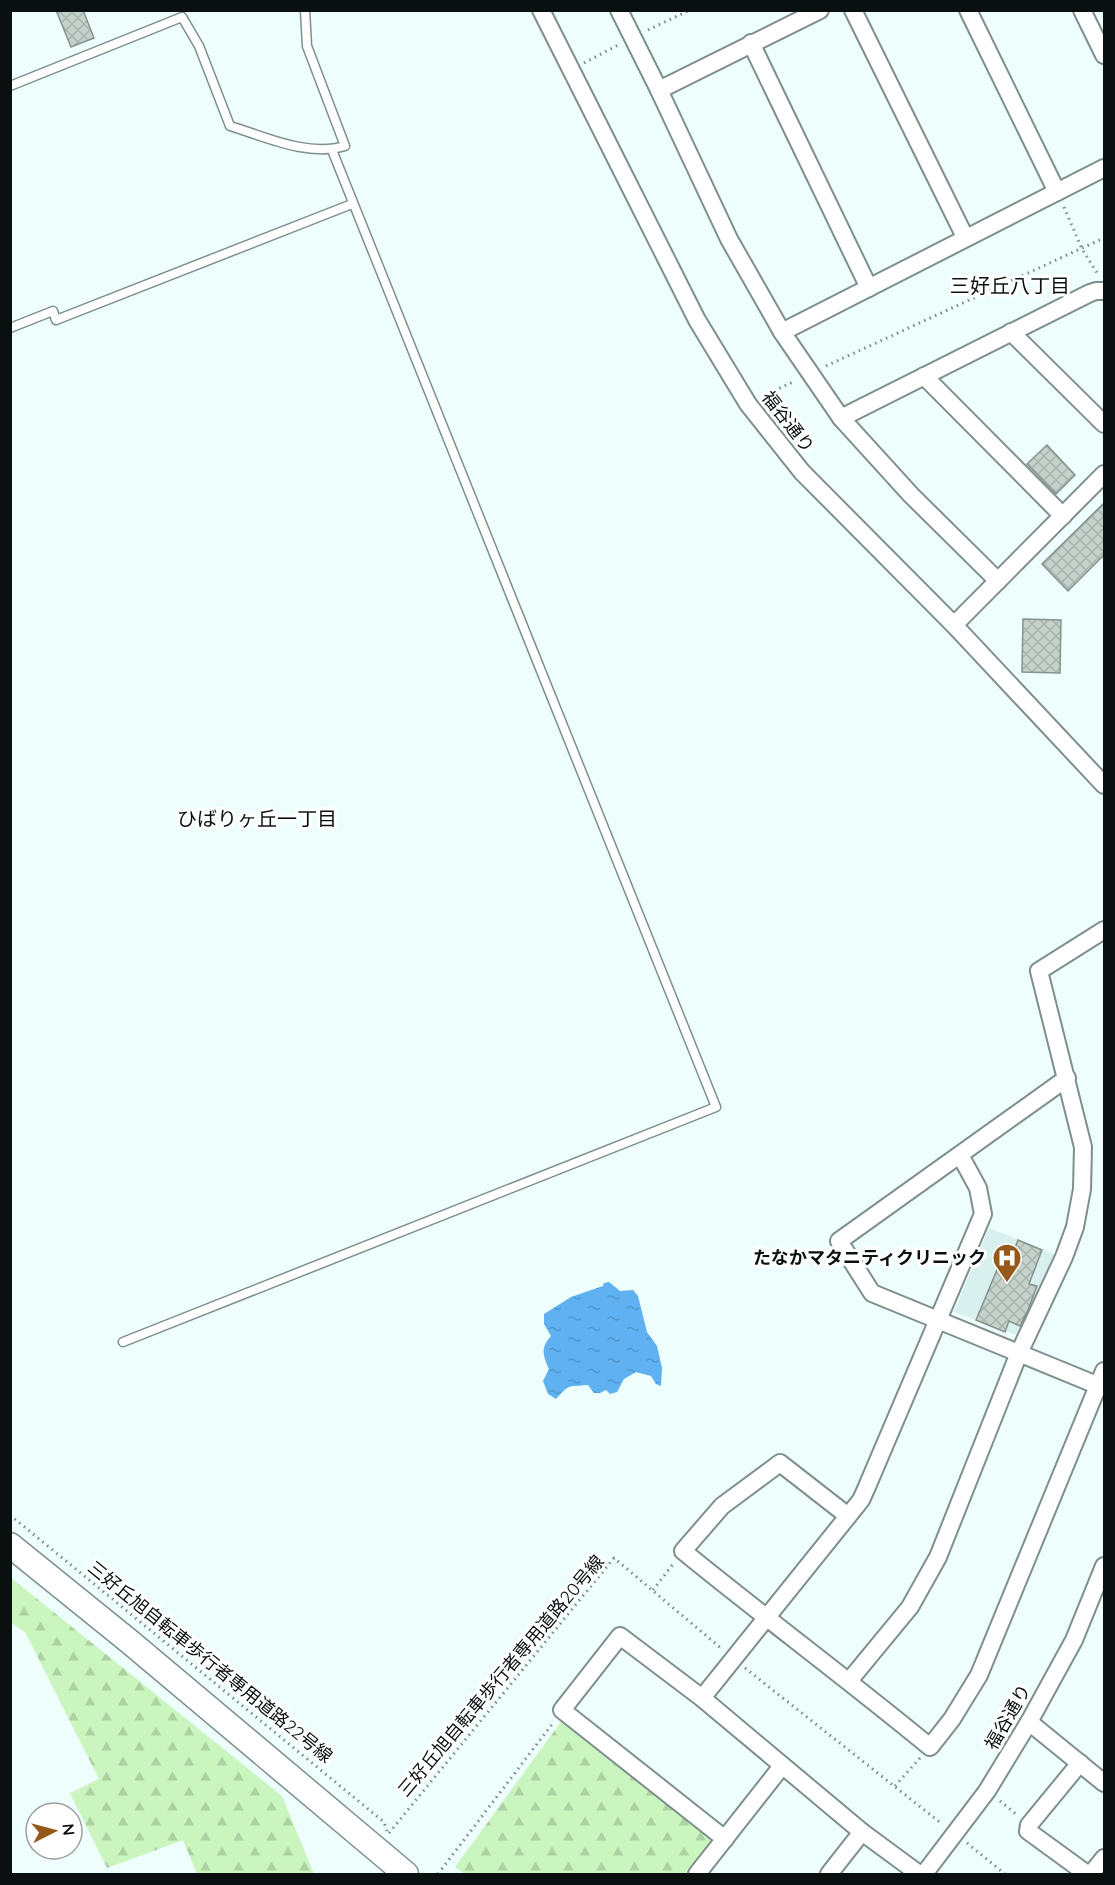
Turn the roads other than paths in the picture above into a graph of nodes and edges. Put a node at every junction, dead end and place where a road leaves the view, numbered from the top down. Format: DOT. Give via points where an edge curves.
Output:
graph roads {
  1 [pos="305,10"];
  2 [pos="541,10"];
  3 [pos="619,10"];
  4 [pos="820,10"];
  5 [pos="853,10"];
  6 [pos="968,10"];
  7 [pos="1082,10"];
  8 [pos="751,43"];
  9 [pos="1104,55"];
  10 [pos="10,86"];
  11 [pos="659,90"];
  12 [pos="332,150"];
  13 [pos="1104,168"];
  14 [pos="1057,192"];
  15 [pos="352,204"];
  16 [pos="965,237"];
  17 [pos="869,288"];
  18 [pos="1103,291"];
  19 [pos="10,328"];
  20 [pos="782,332"];
  21 [pos="1011,332"];
  22 [pos="924,376"];
  23 [pos="841,418"];
  24 [pos="1104,424"];
  25 [pos="1104,474"];
  26 [pos="1063,516"];
  27 [pos="998,581"];
  28 [pos="954,625"];
  29 [pos="1104,785"];
  30 [pos="1104,930"];
  31 [pos="1067,1078"];
  32 [pos="960,1155"];
  33 [pos="938,1318"];
  34 [pos="123,1342"];
  35 [pos="1019,1353"];
  36 [pos="1102,1381"];
  37 [pos="848,1516"];
  38 [pos="10,1545"];
  39 [pos="1104,1566"];
  40 [pos="765,1618"];
  41 [pos="849,1681"];
  42 [pos="702,1698"];
  43 [pos="1029,1722"];
  44 [pos="1080,1763"];
  45 [pos="782,1766"];
  46 [pos="1104,1783"];
  47 [pos="862,1832"];
  48 [pos="725,1839"];
  49 [pos="1104,1858"];
  50 [pos="399,1872"];
  51 [pos="698,1875"];
  52 [pos="829,1875"];
  53 [pos="919,1875"];
  54 [pos="924,1875"];
  55 [pos="1089,1875"];
  1 -- 12 [label="lane" via="307,46 345,146"];
  2 -- 28 [label="street, 福谷通り" via="697,320 748,404 802,472"];
  3 -- 11 [label="street"];
  4 -- 8 [label="street"];
  5 -- 16 [label="street"];
  6 -- 14 [label="street"];
  7 -- 9 [label="street"];
  8 -- 11 [label="street"];
  8 -- 17 [label="street"];
  10 -- 12 [label="lane" via="182,17 199,46 230,126 305,148"];
  11 -- 20 [label="street" via="729,239"];
  12 -- 15 [label="lane"];
  13 -- 14 [label="street"];
  14 -- 16 [label="street"];
  15 -- 19 [label="lane" via="56,320 53,311"];
  15 -- 34 [label="lane" via="716,1107"];
  16 -- 17 [label="street"];
  17 -- 20 [label="street"];
  18 -- 21 [label="street" via="1090,293"];
  20 -- 23 [label="street"];
  21 -- 22 [label="street"];
  21 -- 24 [label="street"];
  22 -- 23 [label="street"];
  22 -- 26 [label="street"];
  23 -- 27 [label="street" via="911,495"];
  25 -- 26 [label="street"];
  26 -- 27 [label="street"];
  27 -- 28 [label="street"];
  28 -- 29 [label="street, 福谷通り"];
  30 -- 31 [label="street" via="1039,971"];
  31 -- 32 [label="street"];
  31 -- 35 [label="street" via="1083,1147 1082,1189 1064,1257"];
  32 -- 33 [label="street" via="978,1188 983,1214"];
  32 -- 33 [label="street" via="839,1241 872,1293"];
  33 -- 35 [label="street"];
  33 -- 37 [label="street" via="866,1489"];
  35 -- 36 [label="street"];
  35 -- 41 [label="street" via="938,1557 910,1607"];
  36 -- 41 [label="street" via="980,1675 930,1747"];
  37 -- 40 [label="street"];
  37 -- 40 [label="street" via="780,1463 722,1506 683,1551"];
  38 -- 50 [label="street"];
  39 -- 43 [label="street, 福谷通り" via="1074,1640"];
  40 -- 41 [label="street"];
  40 -- 42 [label="street"];
  42 -- 45 [label="street"];
  42 -- 48 [label="street" via="621,1636 562,1710"];
  43 -- 44 [label="street"];
  43 -- 54 [label="street, 福谷通り" via="987,1791"];
  44 -- 46 [label="street"];
  44 -- 55 [label="street" via="1029,1824 1028,1831"];
  45 -- 47 [label="street"];
  45 -- 48 [label="street"];
  47 -- 52 [label="street"];
  47 -- 53 [label="street"];
  48 -- 51 [label="street"];
  49 -- 55 [label="street"];
}
